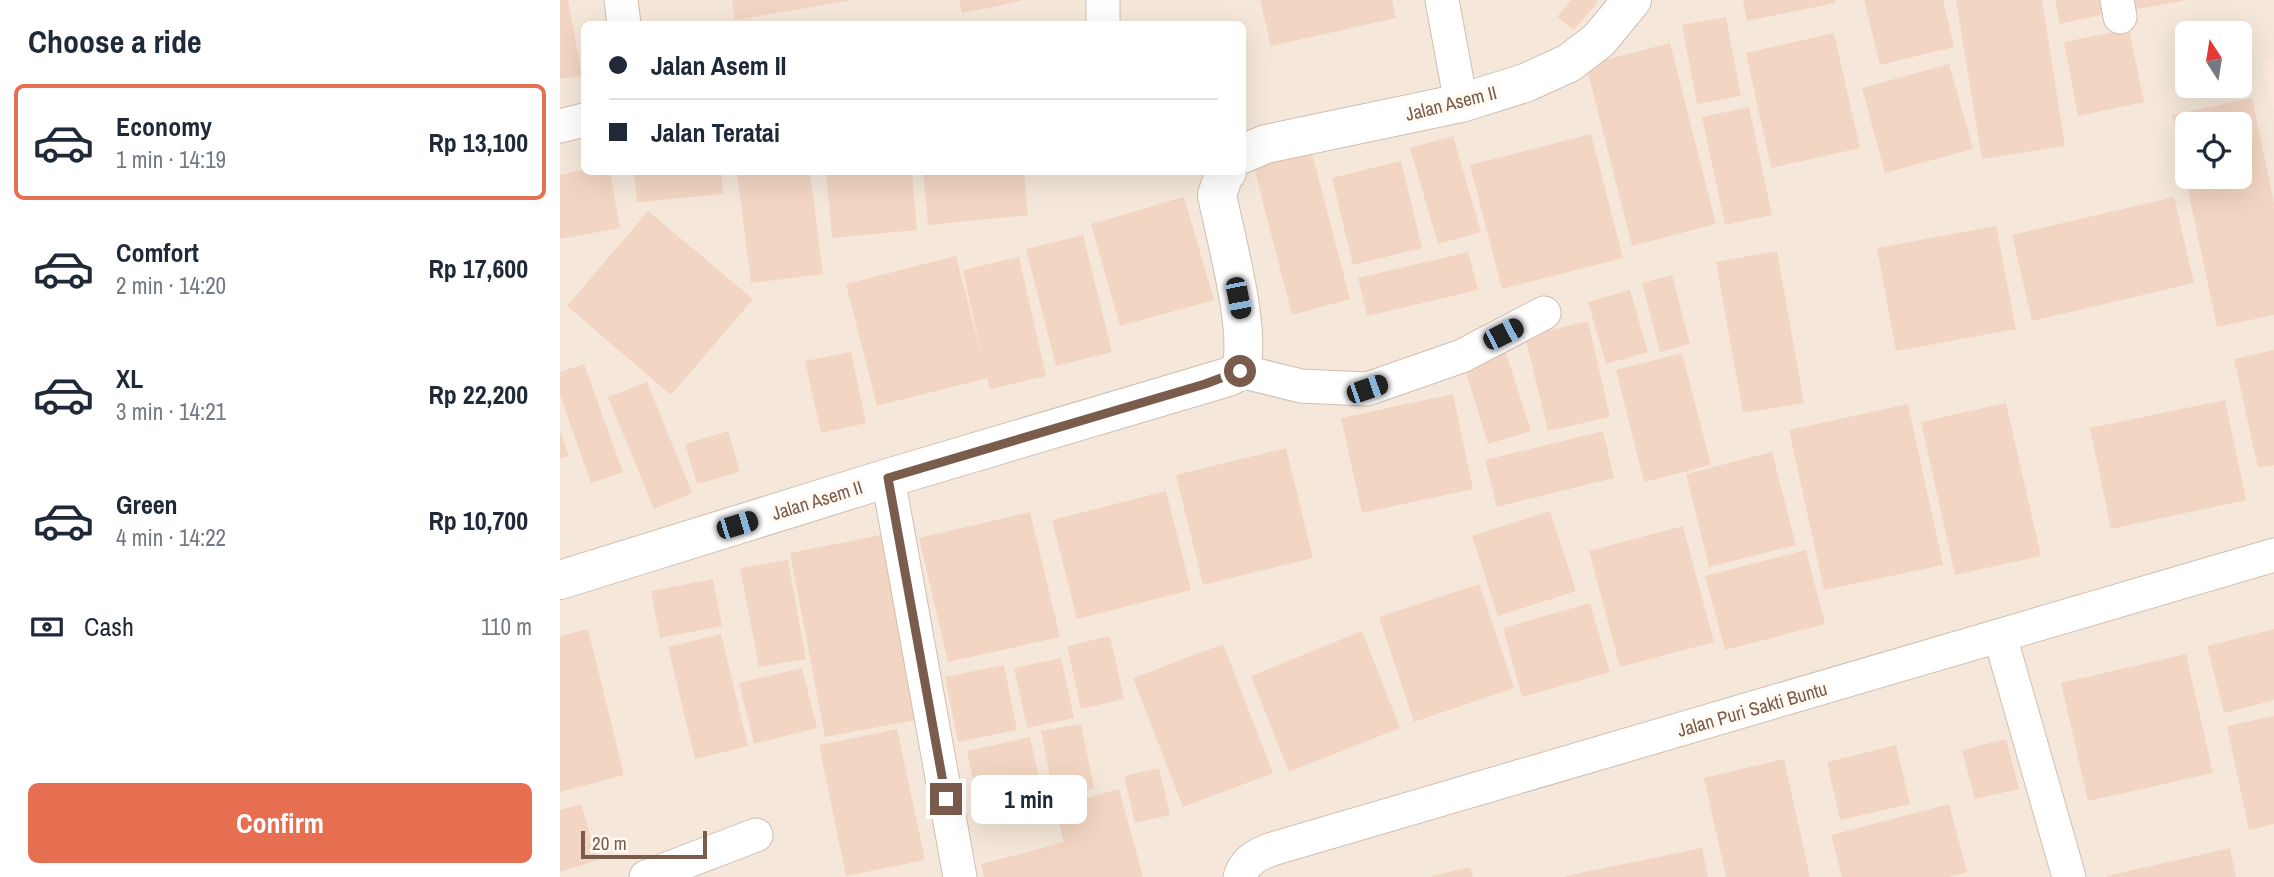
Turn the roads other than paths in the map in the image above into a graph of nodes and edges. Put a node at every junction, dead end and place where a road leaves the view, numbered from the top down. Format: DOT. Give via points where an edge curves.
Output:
graph roads {
  1 [pos="621,0"];
  2 [pos="1103,0"];
  3 [pos="1442,0"];
  4 [pos="1633,0"];
  5 [pos="624,21"];
  6 [pos="1103,21"];
  7 [pos="1461,103"];
  8 [pos="581,121"];
  9 [pos="560,126"];
  10 [pos="1246,152"];
  11 [pos="1226,175"];
  12 [pos="1544,313"];
  13 [pos="1240,371"];
  14 [pos="888,478"];
  15 [pos="2274,555"];
  16 [pos="560,580"];
  17 [pos="2000,636"];
  18 [pos="757,835"];
  19 [pos="646,877"];
  20 [pos="960,877"];
  21 [pos="1240,877"];
  22 [pos="2069,877"];
  1 -- 5 [label="street"];
  2 -- 6 [label="street"];
  3 -- 7 [label="street"];
  4 -- 7 [label="street, Jalan Asem II" via="1600,40 1569,63"];
  7 -- 10 [label="street, Jalan Asem II" via="1266,144"];
  8 -- 9 [label="street"];
  11 -- 13 [label="street" via="1217,195 1244,335"];
  12 -- 13 [label="street" via="1462,356 1367,389 1301,386"];
  13 -- 14 [label="street, Jalan Asem II"];
  14 -- 16 [label="street, Jalan Asem II"];
  14 -- 20 [label="street"];
  15 -- 17 [label="street, Jalan Puri Sakti Buntu"];
  17 -- 21 [label="street, Jalan Puri Sakti Buntu" via="1269,850 1252,858"];
  17 -- 22 [label="street"];
  18 -- 19 [label="street"];
}
